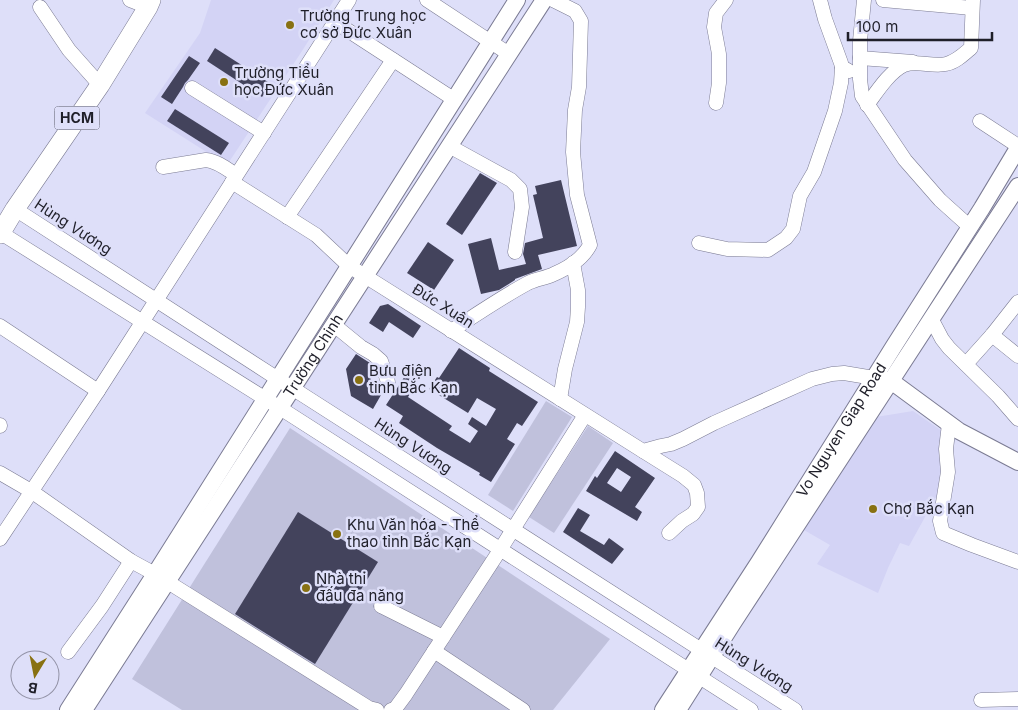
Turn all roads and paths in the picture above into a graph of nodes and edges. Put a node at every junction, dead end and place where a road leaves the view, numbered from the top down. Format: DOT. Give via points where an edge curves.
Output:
graph roads {
  1 [pos="349,0"];
  2 [pos="427,0"];
  3 [pos="517,0"];
  4 [pos="544,0"];
  5 [pos="552,0"];
  6 [pos="726,0"];
  7 [pos="820,0"];
  8 [pos="864,0"];
  9 [pos="883,0"];
  10 [pos="143,2"];
  11 [pos="972,4"];
  12 [pos="40,7"];
  13 [pos="335,22"];
  14 [pos="491,43"];
  15 [pos="509,54"];
  16 [pos="860,58"];
  17 [pos="392,60"];
  18 [pos="916,63"];
  19 [pos="842,67"];
  20 [pos="860,79"];
  21 [pos="100,85"];
  22 [pos="192,88"];
  23 [pos="454,100"];
  24 [pos="716,103"];
  25 [pos="867,105"];
  26 [pos="980,121"];
  27 [pos="264,133"];
  28 [pos="432,136"];
  29 [pos="449,146"];
  30 [pos="1018,147"];
  31 [pos="163,167"];
  32 [pos="234,178"];
  33 [pos="1018,186"];
  34 [pos="15,209"];
  35 [pos="287,217"];
  36 [pos="970,227"];
  37 [pos="0,234"];
  38 [pos="698,243"];
  39 [pos="515,252"];
  40 [pos="574,263"];
  41 [pos="349,266"];
  42 [pos="365,276"];
  43 [pos="156,300"];
  44 [pos="1018,302"];
  45 [pos="932,320"];
  46 [pos="142,322"];
  47 [pos="334,324"];
  48 [pos="451,331"];
  49 [pos="3,333"];
  50 [pos="992,335"];
  51 [pos="1018,356"];
  52 [pos="966,364"];
  53 [pos="874,378"];
  54 [pos="278,379"];
  55 [pos="892,381"];
  56 [pos="388,382"];
  57 [pos="293,388"];
  58 [pos="98,391"];
  59 [pos="265,399"];
  60 [pos="560,399"];
  61 [pos="280,408"];
  62 [pos="585,415"];
  63 [pos="1018,420"];
  64 [pos="950,424"];
  65 [pos="643,451"];
  66 [pos="1018,462"];
  67 [pos="0,474"];
  68 [pos="31,491"];
  69 [pos="513,530"];
  70 [pos="669,532"];
  71 [pos="0,539"];
  72 [pos="500,550"];
  73 [pos="131,562"];
  74 [pos="1018,562"];
  75 [pos="161,578"];
  76 [pos="381,606"];
  77 [pos="645,614"];
  78 [pos="635,636"];
  79 [pos="444,637"];
  80 [pos="434,651"];
  81 [pos="68,652"];
  82 [pos="707,654"];
  83 [pos="694,674"];
  84 [pos="1018,698"];
  85 [pos="981,700"];
  86 [pos="68,710"];
  87 [pos="84,710"];
  88 [pos="377,710"];
  89 [pos="391,710"];
  90 [pos="523,710"];
  91 [pos="663,710"];
  92 [pos="678,710"];
  93 [pos="751,710"];
  94 [pos="794,710"];
  1 -- 13 [label="street"];
  2 -- 14 [label="street"];
  3 -- 14 [label="main road, Trường Chinh"];
  4 -- 15 [label="main road, Trường Chinh"];
  5 -- 40 [label="street" via="575,11 581,21 573,152 577,195 590,245"];
  6 -- 24 [label="street" via="716,13 714,28 719,54"];
  7 -- 19 [label="street"];
  8 -- 16 [label="street"];
  9 -- 11 [label="street"];
  10 -- 21 [label="highway, HCM"];
  11 -- 18 [label="street" via="971,48 947,64"];
  12 -- 21 [label="street" via="69,50"];
  13 -- 17 [label="street"];
  13 -- 27 [label="street"];
  14 -- 15 [label="street"];
  14 -- 23 [label="main road, Trường Chinh"];
  15 -- 29 [label="main road, Trường Chinh"];
  16 -- 18 [label="street"];
  16 -- 20 [label="street"];
  17 -- 23 [label="street"];
  17 -- 35 [label="street"];
  18 -- 25 [label="street" via="903,66 885,80"];
  19 -- 20 [label="street"];
  19 -- 38 [label="street" via="835,111 814,172 800,196 793,229 786,238 768,250 726,249"];
  20 -- 25 [label="street"];
  21 -- 34 [label="highway, HCM"];
  22 -- 27 [label="street"];
  23 -- 28 [label="main road, Trường Chinh"];
  25 -- 36 [label="street" via="922,181"];
  26 -- 30 [label="street"];
  27 -- 32 [label="street"];
  28 -- 29 [label="main road"];
  28 -- 41 [label="main road, Trường Chinh"];
  29 -- 39 [label="street" via="511,180 520,189 522,208"];
  29 -- 42 [label="main road, Trường Chinh"];
  30 -- 36 [label="main road, Vo Nguyen Giap Road"];
  31 -- 32 [label="street, Đức Xuân" via="211,160"];
  32 -- 35 [label="street, Đức Xuân"];
  32 -- 43 [label="street"];
  33 -- 45 [label="main road, Vo Nguyen Giap Road"];
  34 -- 37 [label="highway, HCM"];
  34 -- 43 [label="street, Hùng Vương"];
  35 -- 41 [label="street, Đức Xuân" via="316,235"];
  36 -- 53 [label="main road, Vo Nguyen Giap Road"];
  37 -- 46 [label="street"];
  40 -- 48 [label="street" via="555,274 530,282"];
  40 -- 60 [label="street" via="578,290 577,322"];
  41 -- 42 [label="street, Đức Xuân"];
  41 -- 54 [label="main road, Trường Chinh"];
  42 -- 47 [label="main road, Trường Chinh"];
  42 -- 48 [label="street, Đức Xuân"];
  43 -- 46 [label="street"];
  43 -- 54 [label="street, Hùng Vương"];
  44 -- 50 [label="street"];
  45 -- 52 [label="street" via="942,339"];
  45 -- 55 [label="main road, Vo Nguyen Giap Road"];
  46 -- 58 [label="street"];
  46 -- 59 [label="street"];
  47 -- 56 [label="street" via="381,360"];
  47 -- 57 [label="main road, Trường Chinh"];
  48 -- 60 [label="street, Đức Xuân"];
  49 -- 58 [label="street"];
  50 -- 51 [label="street"];
  50 -- 52 [label="street"];
  52 -- 63 [label="street"];
  53 -- 55 [label="main road"];
  53 -- 65 [label="street" via="832,374 812,379 683,439"];
  53 -- 82 [label="main road, Vo Nguyen Giap Road"];
  54 -- 57 [label="street, Hùng Vương"];
  54 -- 59 [label="main road, Trường Chinh"];
  55 -- 64 [label="main road"];
  55 -- 82 [label="main road, Vo Nguyen Giap Road"];
  57 -- 61 [label="main road, Trường Chinh"];
  57 -- 69 [label="street, Hùng Vương"];
  58 -- 68 [label="street"];
  59 -- 61 [label="street"];
  59 -- 75 [label="main road, Trường Chinh"];
  60 -- 62 [label="street, Đức Xuân"];
  61 -- 72 [label="street"];
  61 -- 75 [label="main road, Trường Chinh"];
  62 -- 65 [label="street, Đức Xuân"];
  62 -- 69 [label="street"];
  64 -- 66 [label="main road"];
  64 -- 74 [label="street" via="946,449 948,472 940,521 943,533"];
  65 -- 70 [label="street, Đức Xuân" via="683,476 694,485 697,493 698,507 693,514"];
  67 -- 68 [label="street"];
  68 -- 71 [label="street"];
  68 -- 73 [label="street"];
  69 -- 72 [label="street"];
  69 -- 77 [label="street, Hùng Vương"];
  72 -- 78 [label="street"];
  72 -- 79 [label="street"];
  73 -- 75 [label="street"];
  73 -- 81 [label="street"];
  75 -- 86 [label="main road, Trường Chinh"];
  75 -- 87 [label="main road, Trường Chinh"];
  75 -- 88 [label="street" via="368,708"];
  76 -- 79 [label="street"];
  77 -- 78 [label="street"];
  77 -- 82 [label="street, Hùng Vương"];
  78 -- 83 [label="street"];
  79 -- 80 [label="street"];
  80 -- 89 [label="street" via="406,694"];
  80 -- 90 [label="street"];
  82 -- 83 [label="main road, Vo Nguyen Giap Road"];
  82 -- 94 [label="street, Hùng Vương"];
  83 -- 91 [label="main road, Vo Nguyen Giap Road"];
  83 -- 92 [label="main road, Vo Nguyen Giap Road"];
  83 -- 93 [label="street"];
  84 -- 85 [label="street"];
}
